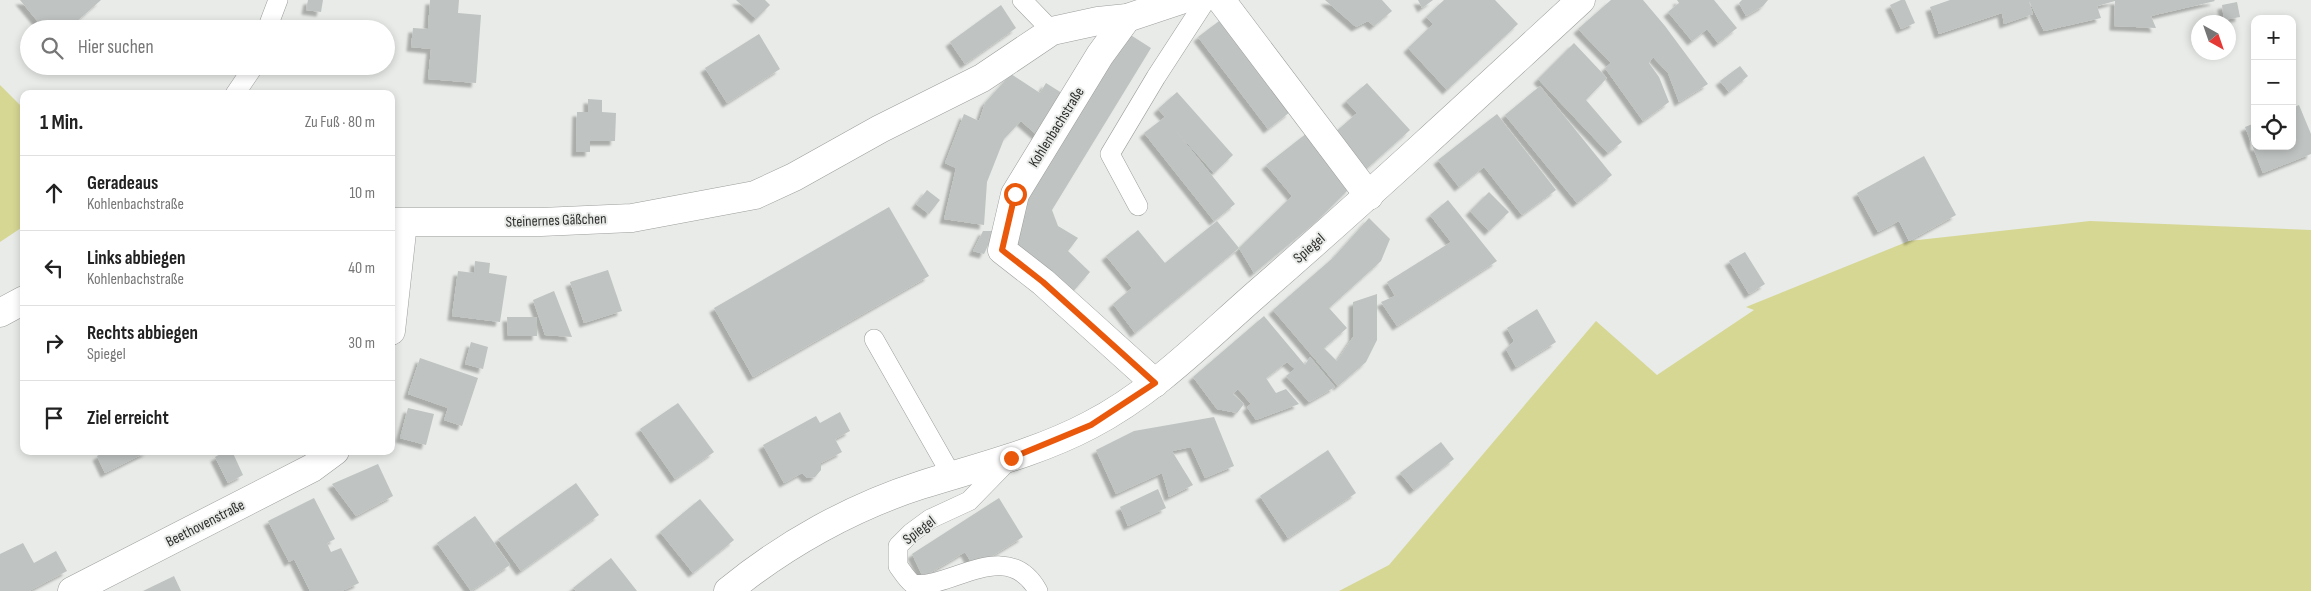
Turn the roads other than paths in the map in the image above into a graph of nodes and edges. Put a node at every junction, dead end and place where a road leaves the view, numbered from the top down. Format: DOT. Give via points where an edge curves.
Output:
graph roads {
  1 [pos="278,0"];
  2 [pos="1022,0"];
  3 [pos="1181,0"];
  4 [pos="1206,0"];
  5 [pos="1221,0"];
  6 [pos="1581,0"];
  7 [pos="1128,18"];
  8 [pos="271,20"];
  9 [pos="1052,31"];
  10 [pos="248,75"];
  11 [pos="238,90"];
  12 [pos="1369,196"];
  13 [pos="1138,206"];
  14 [pos="397,222"];
  15 [pos="395,258"];
  16 [pos="20,302"];
  17 [pos="0,313"];
  18 [pos="874,339"];
  19 [pos="1155,383"];
  20 [pos="330,455"];
  21 [pos="1011,458"];
  22 [pos="952,476"];
  23 [pos="72,591"];
  24 [pos="728,591"];
  25 [pos="1038,591"];
  1 -- 8 [label="lane"];
  2 -- 9 [label="lane"];
  3 -- 7 [label="street"];
  4 -- 13 [label="lane" via="1110,154"];
  5 -- 12 [label="street"];
  6 -- 12 [label="street, Spiegel"];
  7 -- 9 [label="street"];
  7 -- 19 [label="street, Kohlenbachstraße" via="1100,56 1015,194 1002,250 1043,282"];
  9 -- 14 [label="street, Steinernes Gäßchen" via="982,78 755,195 632,218"];
  10 -- 11 [label="lane"];
  12 -- 19 [label="street, Spiegel"];
  14 -- 15 [label="street"];
  16 -- 17 [label="street"];
  18 -- 22 [label="lane"];
  19 -- 21 [label="street, Spiegel" via="1091,425"];
  20 -- 23 [label="street, Beethovenstraße" via="312,468"];
  21 -- 22 [label="street, Spiegel"];
  21 -- 25 [label="lane, Spiegel" via="969,501 930,519 911,533 898,546 898,566 912,584 927,588 988,570 1010,569 1031,579"];
  22 -- 24 [label="street, Spiegel" via="848,514 791,546"];
}
